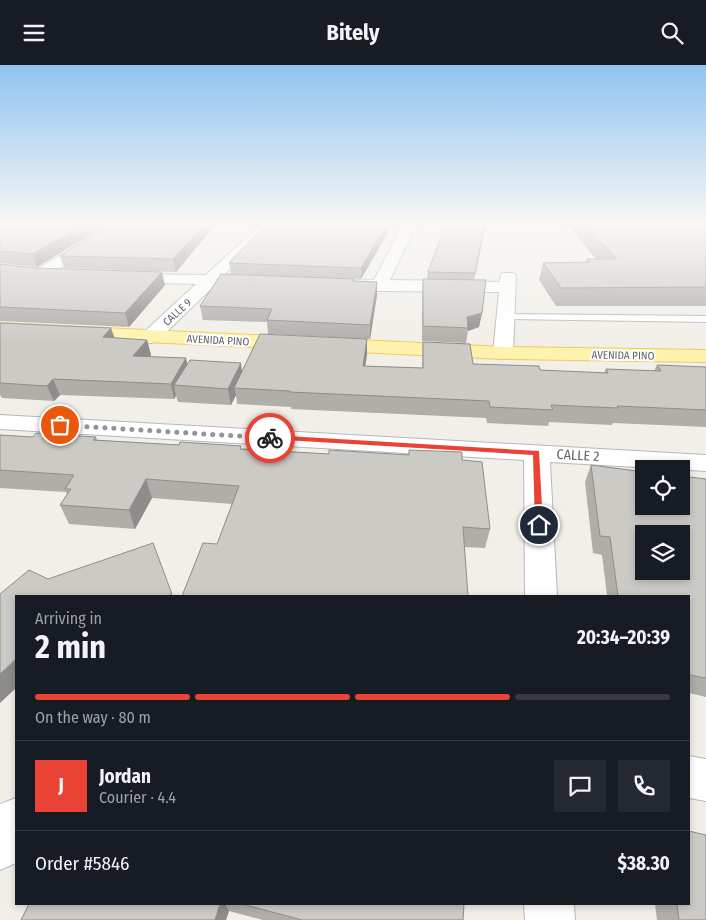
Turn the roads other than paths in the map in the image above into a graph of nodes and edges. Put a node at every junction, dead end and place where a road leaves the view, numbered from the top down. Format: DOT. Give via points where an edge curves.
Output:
graph roads {
  1 [pos="49,264"];
  2 [pos="228,264"];
  3 [pos="390,264"];
  4 [pos="69,275"];
  5 [pos="107,276"];
  6 [pos="211,280"];
  7 [pos="270,282"];
  8 [pos="320,284"];
  9 [pos="379,286"];
  10 [pos="505,317"];
  11 [pos="706,319"];
  12 [pos="0,329"];
  13 [pos="150,337"];
  14 [pos="503,353"];
  15 [pos="706,356"];
  16 [pos="0,422"];
  17 [pos="537,453"];
  18 [pos="706,463"];
  19 [pos="541,595"];
  20 [pos="690,777"];
  21 [pos="706,780"];
  22 [pos="15,822"];
  23 [pos="0,847"];
  24 [pos="549,905"];
  25 [pos="550,920"];
  1 -- 4 [label="street" via="32,273"];
  2 -- 6 [label="street, CALLE 9"];
  3 -- 9 [label="street"];
  5 -- 6 [label="street"];
  6 -- 7 [label="street"];
  6 -- 13 [label="street, CALLE 9"];
  8 -- 9 [label="street"];
  9 -- 10 [label="street" via="507,281"];
  10 -- 11 [label="lane"];
  10 -- 14 [label="street"];
  12 -- 13 [label="main road, AVENIDA PINO"];
  13 -- 14 [label="main road, AVENIDA PINO"];
  14 -- 15 [label="main road, AVENIDA PINO"];
  16 -- 17 [label="street, CALLE 2"];
  17 -- 18 [label="street, CALLE 2"];
  17 -- 19 [label="street"];
  20 -- 21 [label="street"];
  22 -- 23 [label="street"];
  24 -- 25 [label="street"];
}
